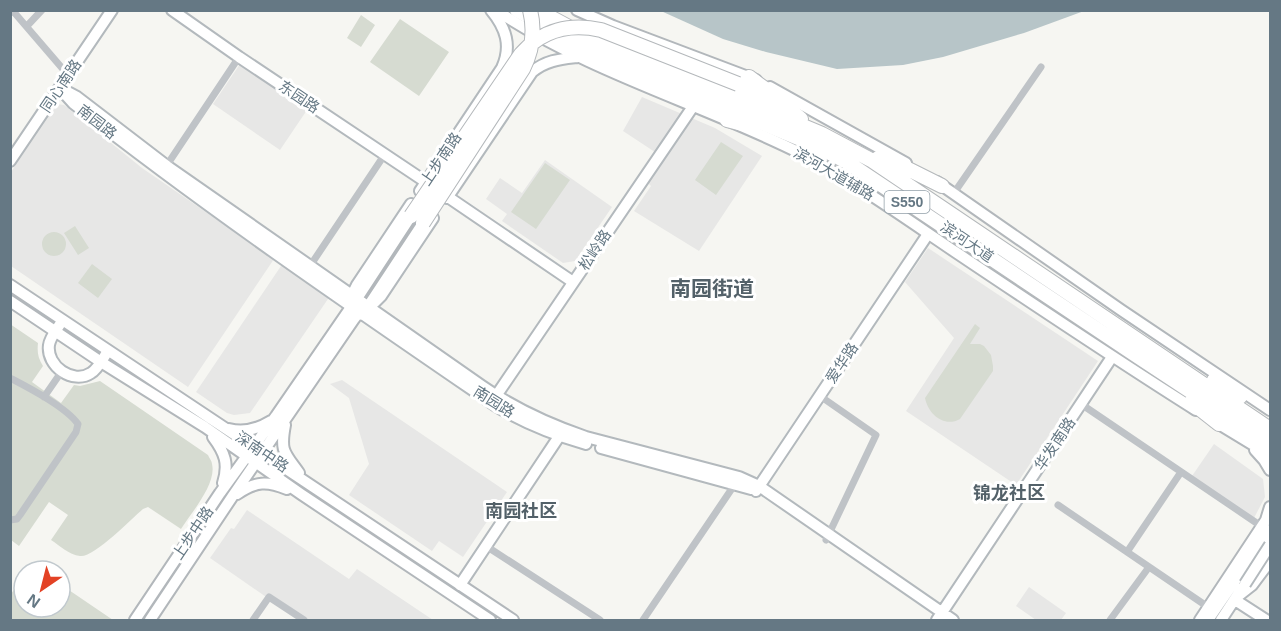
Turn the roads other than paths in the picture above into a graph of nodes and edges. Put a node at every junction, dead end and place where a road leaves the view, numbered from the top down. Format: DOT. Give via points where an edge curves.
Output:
graph roads {
  1 [pos="42,10"];
  2 [pos="112,10"];
  3 [pos="172,10"];
  4 [pos="491,10"];
  5 [pos="496,10"];
  6 [pos="517,10"];
  7 [pos="530,10"];
  8 [pos="537,10"];
  9 [pos="578,10"];
  10 [pos="10,12"];
  11 [pos="27,26"];
  12 [pos="239,57"];
  13 [pos="578,57"];
  14 [pos="1041,67"];
  15 [pos="502,68"];
  16 [pos="68,75"];
  17 [pos="744,80"];
  18 [pos="526,81"];
  19 [pos="60,88"];
  20 [pos="694,105"];
  21 [pos="727,120"];
  22 [pos="818,139"];
  23 [pos="837,142"];
  24 [pos="385,154"];
  25 [pos="10,161"];
  26 [pos="165,169"];
  27 [pos="426,182"];
  28 [pos="948,190"];
  29 [pos="448,197"];
  30 [pos="411,216"];
  31 [pos="423,224"];
  32 [pos="928,234"];
  33 [pos="310,266"];
  34 [pos="573,282"];
  35 [pos="10,285"];
  36 [pos="353,300"];
  37 [pos="10,301"];
  38 [pos="365,310"];
  39 [pos="62,321"];
  40 [pos="56,331"];
  41 [pos="1139,350"];
  42 [pos="108,351"];
  43 [pos="1112,357"];
  44 [pos="1196,360"];
  45 [pos="101,362"];
  46 [pos="62,371"];
  47 [pos="10,378"];
  48 [pos="496,396"];
  49 [pos="820,396"];
  50 [pos="44,397"];
  51 [pos="1240,397"];
  52 [pos="1082,404"];
  53 [pos="1270,410"];
  54 [pos="1270,417"];
  55 [pos="281,418"];
  56 [pos="1219,424"];
  57 [pos="222,426"];
  58 [pos="205,428"];
  59 [pos="1270,429"];
  60 [pos="562,433"];
  61 [pos="1239,437"];
  62 [pos="1270,444"];
  63 [pos="258,450"];
  64 [pos="1270,455"];
  65 [pos="251,460"];
  66 [pos="1270,470"];
  67 [pos="1181,472"];
  68 [pos="304,481"];
  69 [pos="735,484"];
  70 [pos="757,489"];
  71 [pos="220,492"];
  72 [pos="301,494"];
  73 [pos="232,497"];
  74 [pos="1058,505"];
  75 [pos="1270,507"];
  76 [pos="10,520"];
  77 [pos="1267,522"];
  78 [pos="827,537"];
  79 [pos="1270,545"];
  80 [pos="486,546"];
  81 [pos="1127,552"];
  82 [pos="1270,561"];
  83 [pos="1149,567"];
  84 [pos="1241,581"];
  85 [pos="460,585"];
  86 [pos="1236,598"];
  87 [pos="1208,607"];
  88 [pos="940,618"];
  89 [pos="135,621"];
  90 [pos="150,621"];
  91 [pos="253,621"];
  92 [pos="304,621"];
  93 [pos="490,621"];
  94 [pos="513,621"];
  95 [pos="600,621"];
  96 [pos="643,621"];
  97 [pos="952,621"];
  98 [pos="1110,621"];
  99 [pos="1200,621"];
  100 [pos="1208,621"];
  101 [pos="1221,621"];
  102 [pos="1266,621"];
  1 -- 11 [label="street"];
  2 -- 16 [label="main road, 同心南路"];
  3 -- 12 [label="main road, 东园路"];
  4 -- 15 [label="main road, 上步南路" via="506,35"];
  5 -- 13 [label="main road, 滨河大道辅路"];
  6 -- 22 [label="highway, 滨河大道 / S550" via="581,47"];
  7 -- 31 [label="highway, bridge" via="531,49 524,69"];
  8 -- 22 [label="highway, 滨河大道 / S550"];
  9 -- 17 [label="main road"];
  10 -- 11 [label="street" via="13,10"];
  11 -- 16 [label="street"];
  12 -- 24 [label="main road, 东园路"];
  12 -- 26 [label="street"];
  13 -- 18 [label="main road, 上步南路" via="542,65"];
  13 -- 20 [label="main road, 滨河大道辅路"];
  14 -- 28 [label="street"];
  15 -- 18 [label="main road" via="511,61 520,62 526,68"];
  15 -- 27 [label="main road, 上步南路"];
  16 -- 19 [label="main road, 同心南路"];
  17 -- 22 [label="highway" via="764,99 791,112"];
  17 -- 28 [label="main road" via="770,86"];
  17 -- 30 [label="highway, bridge" via="601,30 556,30 539,37 521,54"];
  18 -- 29 [label="main road, 上步南路"];
  19 -- 25 [label="main road, 同心南路"];
  19 -- 26 [label="main road, 南园路" via="73,103"];
  20 -- 21 [label="main road, 滨河大道辅路"];
  20 -- 34 [label="main road, 松岭路"];
  21 -- 22 [label="highway"];
  21 -- 32 [label="main road, 滨河大道辅路" via="832,171"];
  22 -- 23 [label="highway, 滨河大道 / S550"];
  22 -- 41 [label="highway, 滨河大道 / S550"];
  23 -- 28 [label="highway" via="906,168"];
  23 -- 41 [label="highway, 滨河大道 / S550" via="902,180"];
  24 -- 27 [label="main road, 东园路"];
  24 -- 33 [label="street"];
  26 -- 33 [label="main road, 南园路"];
  26 -- 36 [label="main road, 南园路"];
  27 -- 36 [label="main road, 上步南路"];
  28 -- 44 [label="main road"];
  29 -- 34 [label="main road"];
  29 -- 38 [label="main road, 上步南路" via="381,296"];
  30 -- 36 [label="main road, 上步南路"];
  31 -- 38 [label="main road, 上步南路"];
  32 -- 43 [label="main road, 滨河大道辅路"];
  32 -- 49 [label="main road, 爱华路"];
  33 -- 36 [label="main road, 南园路"];
  34 -- 48 [label="main road, 松岭路"];
  35 -- 39 [label="main road, 深南中路"];
  36 -- 38 [label="main road, 南园路"];
  36 -- 55 [label="main road, 上步南路"];
  37 -- 40 [label="main road, 深南中路"];
  38 -- 48 [label="main road, 南园路"];
  38 -- 55 [label="main road, 上步南路" via="357,315"];
  38 -- 60 [label="main road, 南园路" via="496,406"];
  39 -- 40 [label="main road"];
  39 -- 42 [label="main road, 深南中路"];
  40 -- 45 [label="main road, 深南中路"];
  40 -- 46 [label="main road" via="49,351"];
  41 -- 51 [label="highway" via="1193,368"];
  41 -- 56 [label="highway"];
  41 -- 59 [label="highway, 滨河大道 / S550"];
  41 -- 62 [label="highway, 滨河大道 / S550"];
  42 -- 45 [label="main road"];
  42 -- 57 [label="main road, 深南中路"];
  43 -- 52 [label="main road, 华发南路"];
  43 -- 56 [label="main road, 滨河大道辅路"];
  44 -- 51 [label="main road"];
  44 -- 53 [label="main road"];
  45 -- 46 [label="main road" via="85,376 70,376"];
  45 -- 58 [label="main road, 深南中路"];
  46 -- 50 [label="street"];
  47 -- 50 [label="street"];
  48 -- 60 [label="main road, 南园路"];
  49 -- 70 [label="main road, 爱华路"];
  49 -- 78 [label="street" via="876,435"];
  50 -- 76 [label="street" via="76,421 78,428 20,515"];
  51 -- 54 [label="main road"];
  52 -- 67 [label="street"];
  52 -- 88 [label="main road, 华发南路"];
  55 -- 57 [label="main road" via="247,431"];
  55 -- 63 [label="main road, 上步南路"];
  55 -- 68 [label="main road" via="283,449"];
  56 -- 61 [label="main road, 滨河大道辅路"];
  57 -- 63 [label="main road, 深南中路"];
  58 -- 65 [label="main road, 深南中路"];
  58 -- 71 [label="main road" via="226,463"];
  60 -- 69 [label="main road, 南园路"];
  60 -- 70 [label="main road, 南园路" via="739,477"];
  60 -- 80 [label="main road"];
  61 -- 64 [label="main road, 滨河大道辅路"];
  61 -- 66 [label="main road"];
  63 -- 65 [label="main road, 上步中路"];
  63 -- 68 [label="main road, 深南中路"];
  65 -- 71 [label="main road, 上步中路"];
  65 -- 72 [label="main road, 深南中路"];
  65 -- 73 [label="main road, 上步中路"];
  67 -- 77 [label="street"];
  67 -- 81 [label="street"];
  68 -- 85 [label="main road, 深南中路"];
  69 -- 70 [label="main road, 南园路"];
  69 -- 96 [label="street"];
  70 -- 78 [label="main road, 南园路"];
  71 -- 89 [label="main road, 上步中路"];
  72 -- 73 [label="main road" via="264,483"];
  72 -- 93 [label="main road, 深南中路"];
  73 -- 90 [label="main road, 上步中路"];
  74 -- 81 [label="street"];
  75 -- 77 [label="main road"];
  77 -- 84 [label="main road"];
  77 -- 87 [label="main road"];
  78 -- 88 [label="main road, 南园路"];
  79 -- 84 [label="main road, bridge"];
  80 -- 85 [label="main road"];
  80 -- 95 [label="street"];
  81 -- 83 [label="street"];
  82 -- 86 [label="main road"];
  83 -- 87 [label="street"];
  83 -- 98 [label="street"];
  84 -- 86 [label="main road"];
  84 -- 100 [label="main road"];
  85 -- 94 [label="main road, 深南中路"];
  86 -- 101 [label="main road"];
  86 -- 102 [label="main road"];
  87 -- 99 [label="main road"];
  88 -- 97 [label="main road, 南园路"];
  91 -- 92 [label="street" via="269,597"];
}
